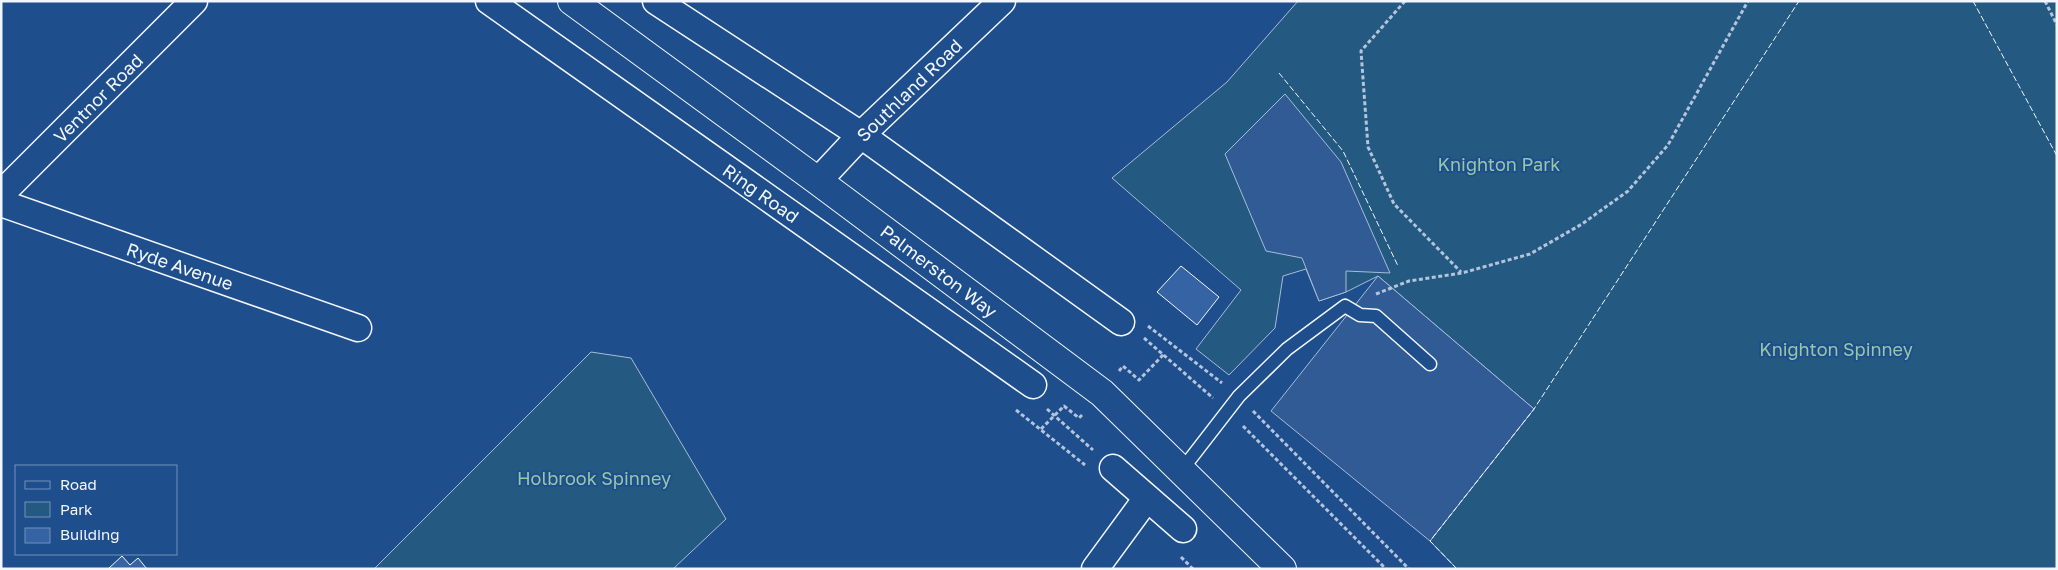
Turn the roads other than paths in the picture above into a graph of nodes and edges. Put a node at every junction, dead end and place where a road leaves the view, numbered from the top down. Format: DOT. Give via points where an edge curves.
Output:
graph roads {
  1 [pos="194,1"];
  2 [pos="489,1"];
  3 [pos="572,1"];
  4 [pos="656,1"];
  5 [pos="1002,1"];
  6 [pos="861,135"];
  7 [pos="818,181"];
  8 [pos="1,194"];
  9 [pos="1,204"];
  10 [pos="1122,322"];
  11 [pos="358,328"];
  12 [pos="1430,364"];
  13 [pos="1032,385"];
  14 [pos="1113,468"];
  15 [pos="1181,471"];
  16 [pos="1147,498"];
  17 [pos="1183,529"];
  18 [pos="1095,569"];
  19 [pos="1282,569"];
  1 -- 8 [label="street, Ventnor Road"];
  2 -- 13 [label="street, Ring Road"];
  3 -- 7 [label="highway, Palmerston Way"];
  4 -- 6 [label="street"];
  5 -- 6 [label="street, Southland Road"];
  6 -- 7 [label="street, Southland Road"];
  6 -- 10 [label="street"];
  7 -- 15 [label="highway, Palmerston Way" via="1102,393"];
  9 -- 11 [label="street, Ryde Avenue"];
  12 -- 15 [label="lane" via="1376,316 1360,315 1345,306 1286,349 1238,396"];
  14 -- 16 [label="street"];
  15 -- 19 [label="highway, Palmerston Way"];
  16 -- 17 [label="street"];
  16 -- 18 [label="street"];
}
